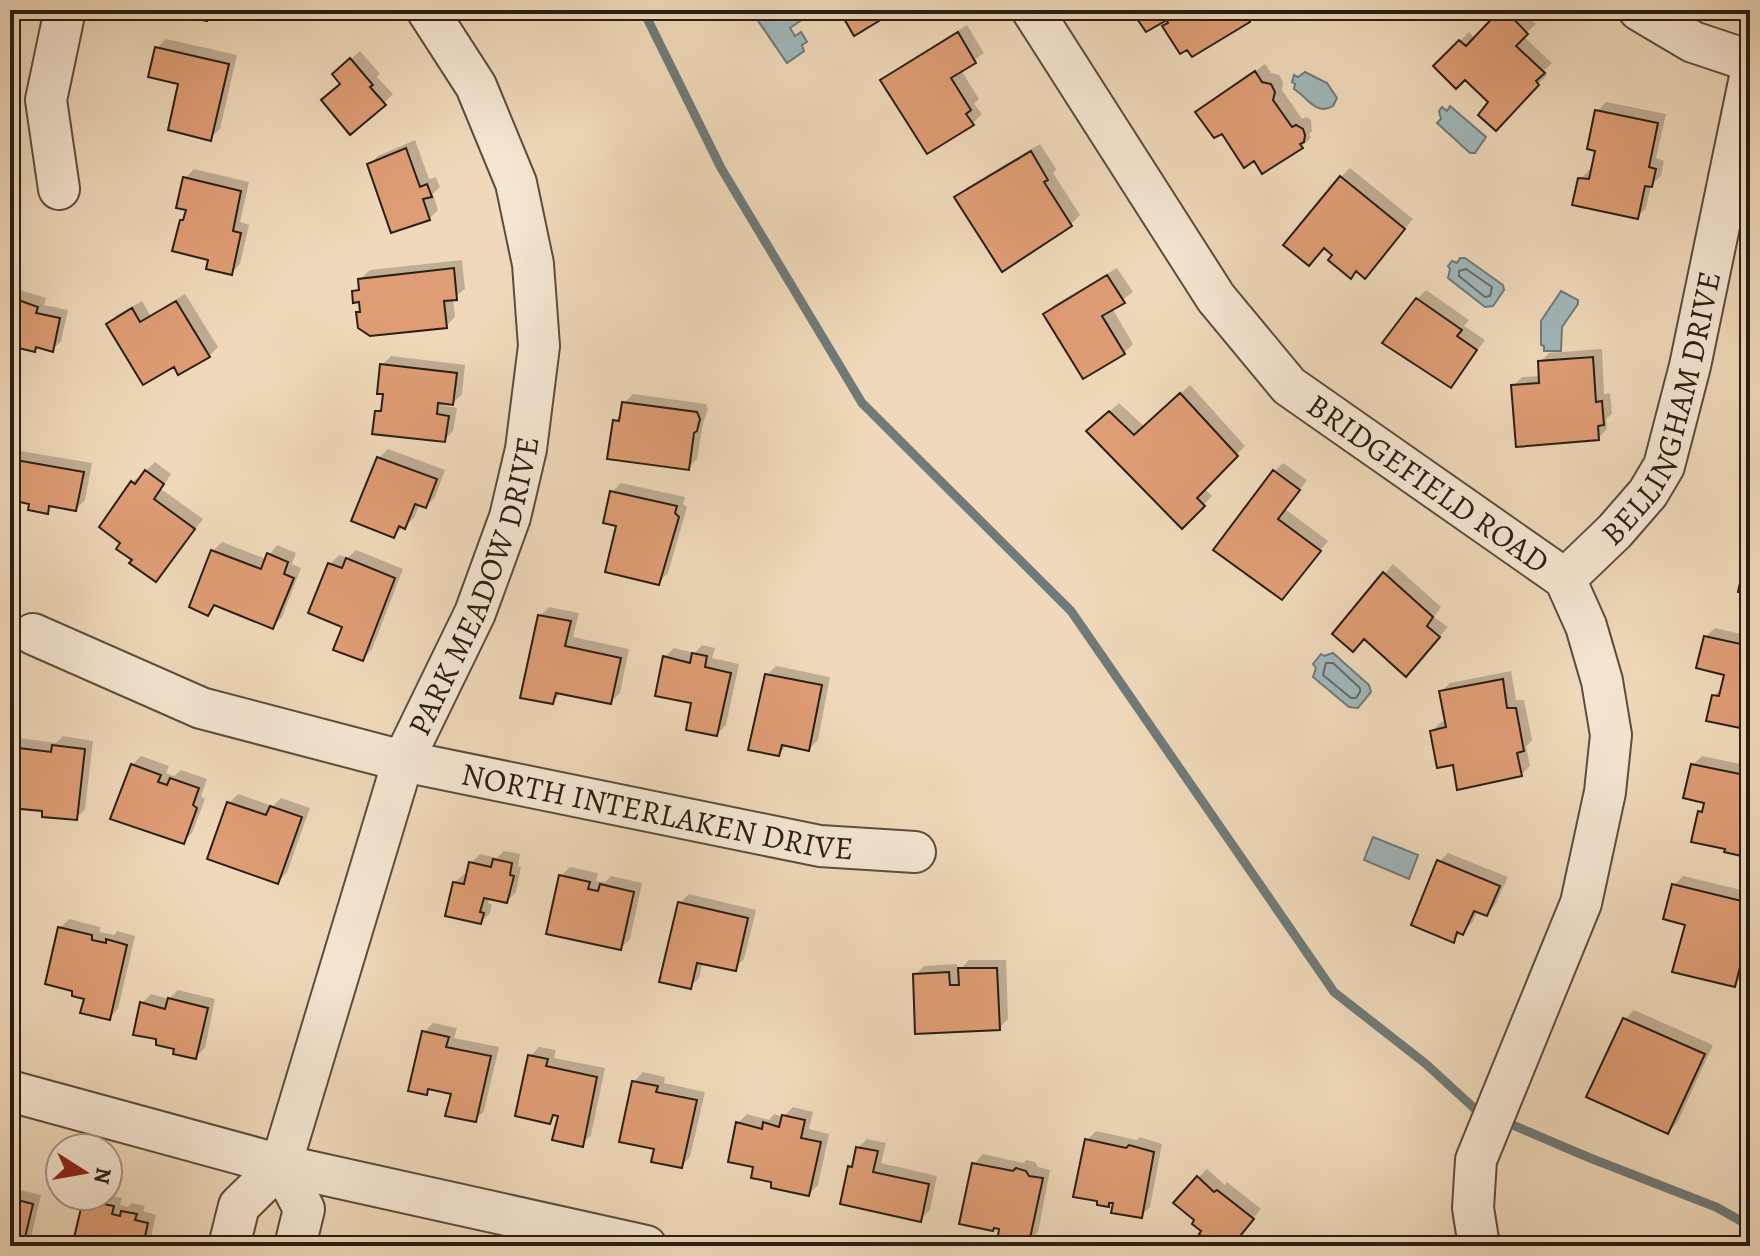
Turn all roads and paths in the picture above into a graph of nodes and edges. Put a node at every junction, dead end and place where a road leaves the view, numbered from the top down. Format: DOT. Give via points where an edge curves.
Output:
graph roads {
  1 [pos="65,10"];
  2 [pos="427,10"];
  3 [pos="1032,10"];
  4 [pos="1639,10"];
  5 [pos="1750,61"];
  6 [pos="1750,77"];
  7 [pos="59,189"];
  8 [pos="1565,579"];
  9 [pos="33,634"];
  10 [pos="403,761"];
  11 [pos="915,852"];
  12 [pos="10,1091"];
  13 [pos="281,1165"];
  14 [pos="229,1246"];
  15 [pos="295,1246"];
  16 [pos="646,1246"];
  17 [pos="1479,1246"];
  1 -- 7 [label="street" via="46,100"];
  2 -- 10 [label="street, PARK MEADOW DRIVE" via="476,86 516,183 533,264 539,346 526,449 510,517 475,613"];
  3 -- 8 [label="street, BRIDGEFIELD ROAD" via="1216,298 1289,386"];
  4 -- 5 [label="street" via="1693,42"];
  6 -- 8 [label="street, BELLINGHAM DRIVE" via="1664,466 1615,531"];
  8 -- 17 [label="street, BRIDGEFIELD ROAD" via="1602,681 1611,735 1605,792 1581,903 1476,1160 1473,1208"];
  9 -- 10 [label="street, NORTH INTERLAKEN DRIVE" via="201,708"];
  10 -- 11 [label="street, NORTH INTERLAKEN DRIVE" via="820,846"];
  10 -- 13 [label="street, PARK MEADOW DRIVE"];
  12 -- 13 [label="street"];
  13 -- 14 [label="street, PARK MEADOW DRIVE" via="239,1206"];
  13 -- 15 [label="street" via="304,1209"];
  13 -- 16 [label="street"];
}
